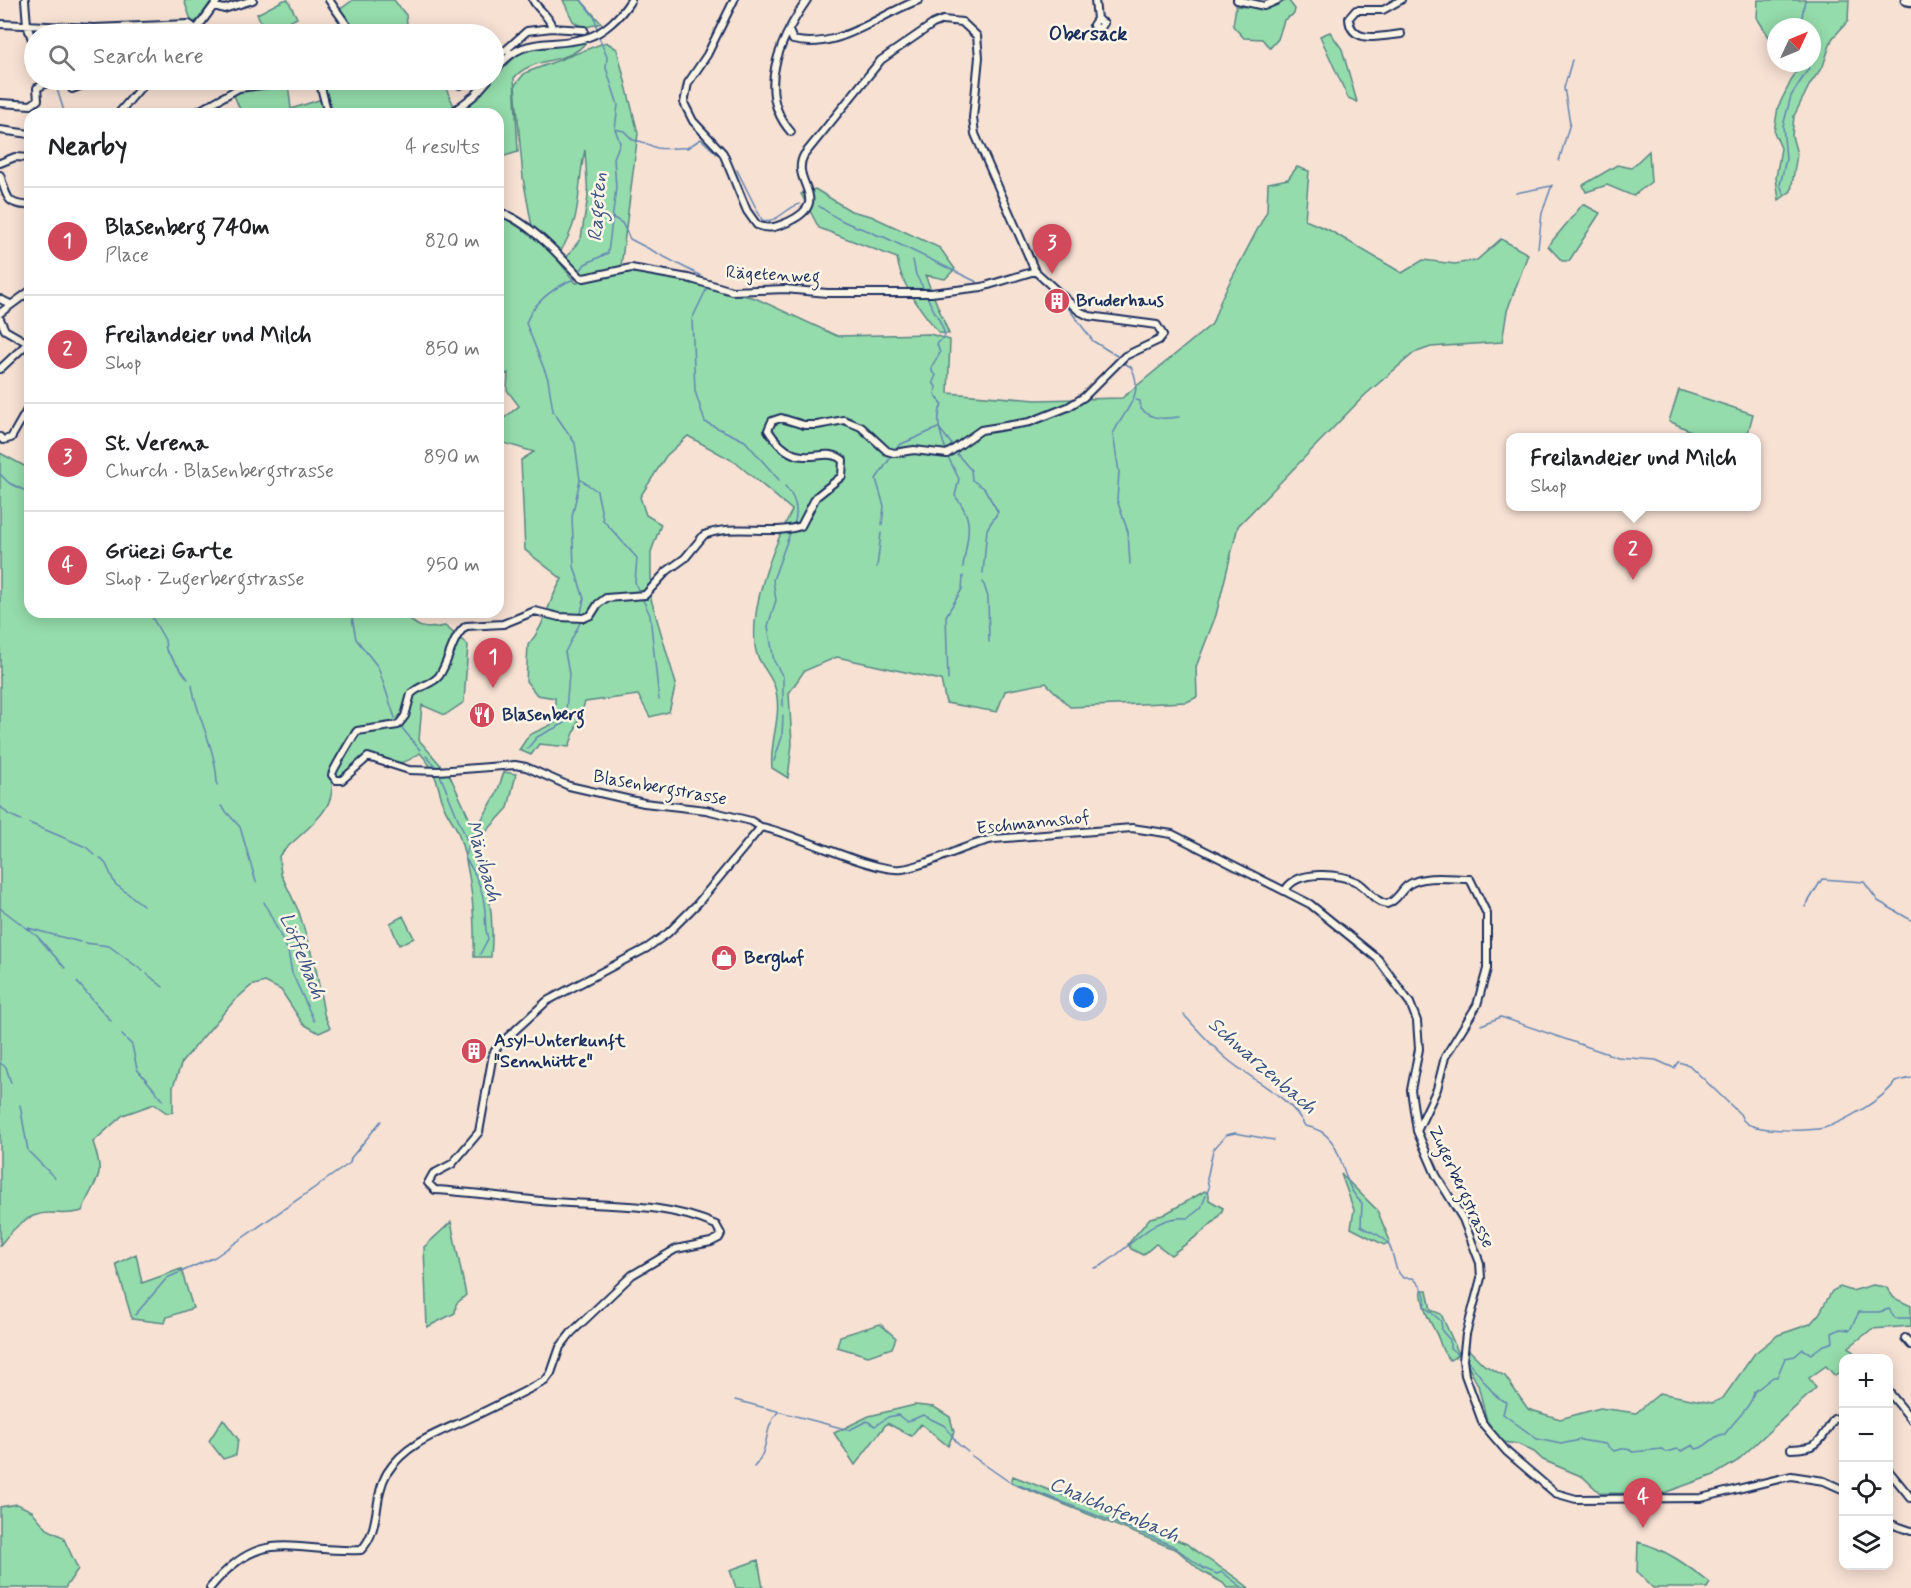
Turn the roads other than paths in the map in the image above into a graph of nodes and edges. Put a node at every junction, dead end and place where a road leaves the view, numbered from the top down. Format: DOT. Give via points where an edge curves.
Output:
graph roads {
  1 [pos="25,0"];
  2 [pos="253,0"];
  3 [pos="329,0"];
  4 [pos="533,0"];
  5 [pos="632,0"];
  6 [pos="734,0"];
  7 [pos="807,0"];
  8 [pos="919,0"];
  9 [pos="1095,0"];
  10 [pos="1237,0"];
  11 [pos="1278,0"];
  12 [pos="1401,0"];
  13 [pos="1906,0"];
  14 [pos="1911,1"];
  15 [pos="216,3"];
  16 [pos="1097,19"];
  17 [pos="0,24"];
  18 [pos="27,24"];
  19 [pos="201,24"];
  20 [pos="346,24"];
  21 [pos="24,26"];
  22 [pos="552,28"];
  23 [pos="584,30"];
  24 [pos="790,32"];
  25 [pos="1401,34"];
  26 [pos="509,51"];
  27 [pos="504,53"];
  28 [pos="504,58"];
  29 [pos="37,90"];
  30 [pos="138,90"];
  31 [pos="235,90"];
  32 [pos="322,90"];
  33 [pos="479,90"];
  34 [pos="0,103"];
  35 [pos="123,108"];
  36 [pos="204,108"];
  37 [pos="326,108"];
  38 [pos="458,108"];
  39 [pos="0,130"];
  40 [pos="791,132"];
  41 [pos="24,133"];
  42 [pos="24,158"];
  43 [pos="0,163"];
  44 [pos="0,175"];
  45 [pos="24,204"];
  46 [pos="504,214"];
  47 [pos="1035,271"];
  48 [pos="24,295"];
  49 [pos="0,299"];
  50 [pos="10,304"];
  51 [pos="0,313"];
  52 [pos="0,319"];
  53 [pos="24,339"];
  54 [pos="24,345"];
  55 [pos="0,369"];
  56 [pos="24,417"];
  57 [pos="0,437"];
  58 [pos="761,827"];
  59 [pos="1239,867"];
  60 [pos="1286,889"];
  61 [pos="1417,1131"];
  62 [pos="1905,1338"];
  63 [pos="1911,1345"];
  64 [pos="1893,1398"];
  65 [pos="1839,1418"];
  66 [pos="1911,1419"];
  67 [pos="1791,1449"];
  68 [pos="1893,1476"];
  69 [pos="1839,1488"];
  70 [pos="1911,1498"];
  71 [pos="1893,1525"];
  72 [pos="1911,1531"];
  73 [pos="210,1588"];
  1 -- 18 [label="street"];
  2 -- 15 [label="street" via="224,9"];
  3 -- 20 [label="street"];
  4 -- 22 [label="street"];
  5 -- 26 [label="street" via="612,23 586,38 533,43"];
  6 -- 47 [label="street, Blasenbergstrasse" via="716,39 688,83 684,103 693,121 723,153 750,218 757,225 774,228 797,217 810,204 800,166 802,159 882,60 933,24 954,20 968,26 977,36 975,134"];
  7 -- 24 [label="street"];
  8 -- 24 [label="street" via="848,34 797,42"];
  9 -- 16 [label="street"];
  10 -- 11 [label="street" via="1264,6"];
  12 -- 25 [label="street" via="1383,10 1356,10 1349,18 1353,31 1360,36"];
  13 -- 14 [label="main road"];
  15 -- 19 [label="street"];
  17 -- 21 [label="street"];
  22 -- 23 [label="street"];
  22 -- 26 [label="street" via="527,31"];
  24 -- 40 [label="street" via="776,59 771,86 784,124"];
  26 -- 27 [label="street"];
  26 -- 28 [label="street"];
  29 -- 34 [label="street" via="38,100 31,105"];
  30 -- 35 [label="street"];
  31 -- 36 [label="street"];
  32 -- 37 [label="street"];
  33 -- 38 [label="street"];
  39 -- 41 [label="street"];
  42 -- 43 [label="street"];
  44 -- 45 [label="street" via="11,202"];
  46 -- 47 [label="street, Rägetenweg" via="545,242 578,274 631,268 732,291 785,288 827,293 931,293 982,287"];
  47 -- 58 [label="street, Blasenbergstrasse" via="1089,316 1157,325 1163,334 1159,340 1125,356 1084,397 1068,407 1030,422 981,430 947,454 887,451 861,427 844,420 817,425 781,418 772,421 768,430 786,451 802,457 832,454 843,460 842,476 816,498 801,526 704,535 651,591 606,598 584,618 535,611 503,624 466,626 456,637 439,676 411,693 405,716 398,725 357,731 332,769 336,780 342,780 368,757 409,770 515,765 584,790 644,803 706,810"];
  48 -- 50 [label="street"];
  49 -- 50 [label="street"];
  50 -- 51 [label="street"];
  52 -- 53 [label="street" via="5,330"];
  54 -- 55 [label="street"];
  56 -- 57 [label="street" via="10,438"];
  58 -- 59 [label="street, Eschmannshof" via="900,869 994,839 1132,828 1172,834"];
  58 -- 73 [label="street" via="668,933 648,948 547,1001 498,1046 480,1132 452,1164 433,1174 428,1183 435,1190 516,1199 651,1206 716,1225 719,1238 676,1249 632,1275 571,1333 560,1347 545,1381 419,1442 386,1475 376,1502 373,1531 361,1550 262,1547 235,1561"];
  59 -- 60 [label="street, Zugerbergstrasse"];
  60 -- 61 [label="street, Zugerbergstrasse" via="1378,959 1410,1003 1419,1038 1411,1090"];
  60 -- 61 [label="street" via="1289,883 1303,877 1346,879 1387,904 1419,880 1470,879 1487,914 1487,969 1477,1005 1445,1057 1437,1089"];
  61 -- 69 [label="street, Zugerbergstrasse" via="1436,1175 1463,1219 1480,1263 1481,1278 1470,1312 1463,1357 1464,1375 1483,1424 1507,1452 1555,1493 1576,1499 1701,1498 1791,1476"];
  62 -- 63 [label="street"];
  64 -- 66 [label="street"];
  65 -- 67 [label="street" via="1834,1419 1818,1445"];
  68 -- 70 [label="street"];
  71 -- 72 [label="street"];
}
